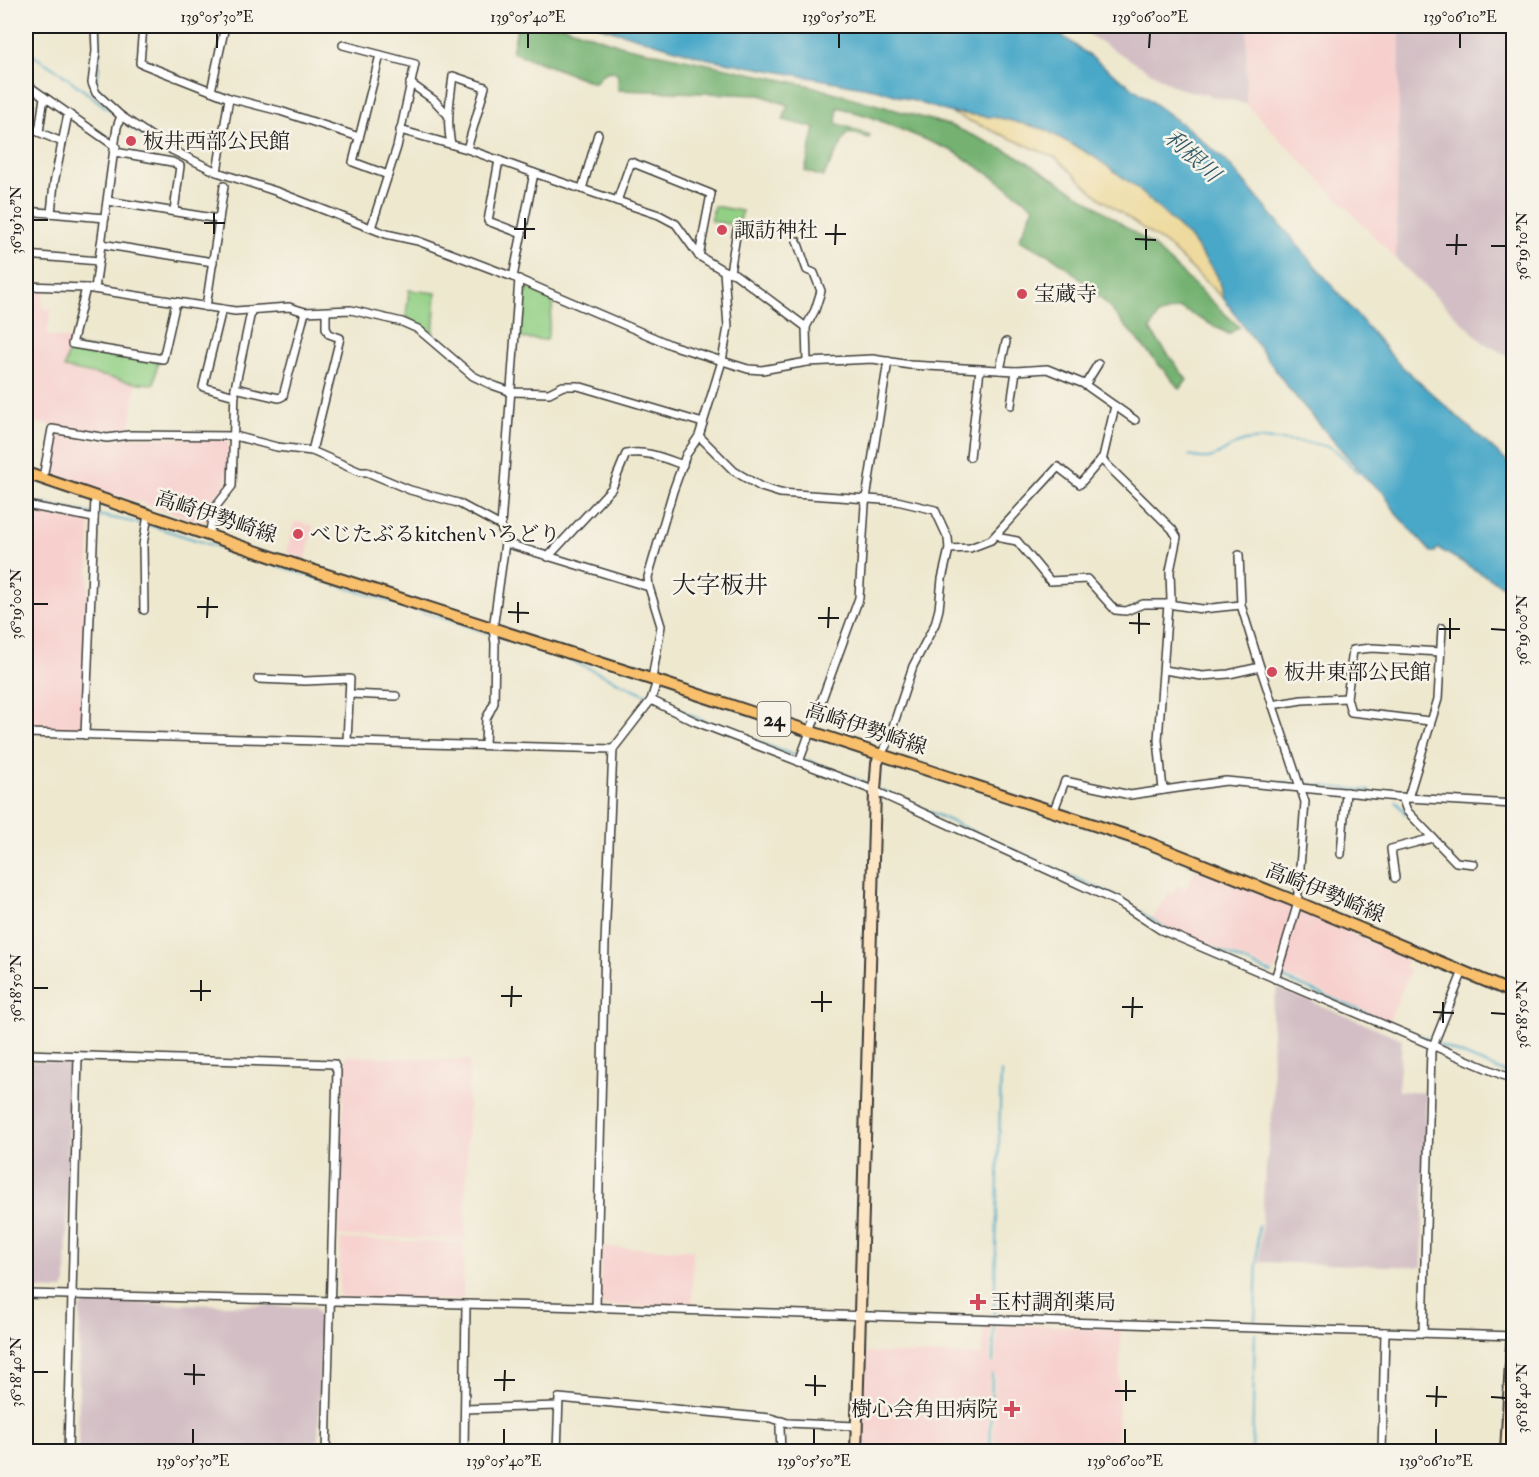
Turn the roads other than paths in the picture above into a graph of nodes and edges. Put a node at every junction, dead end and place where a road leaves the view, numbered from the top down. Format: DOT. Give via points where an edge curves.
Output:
graph roads {
  1 [pos="94,26"];
  2 [pos="143,26"];
  3 [pos="225,26"];
  4 [pos="343,45"];
  5 [pos="380,55"];
  6 [pos="410,83"];
  7 [pos="26,84"];
  8 [pos="211,91"];
  9 [pos="44,97"];
  10 [pos="229,98"];
  11 [pos="68,114"];
  12 [pos="448,115"];
  13 [pos="121,116"];
  14 [pos="31,129"];
  15 [pos="400,130"];
  16 [pos="39,132"];
  17 [pos="598,134"];
  18 [pos="359,137"];
  19 [pos="62,142"];
  20 [pos="451,144"];
  21 [pos="115,149"];
  22 [pos="466,149"];
  23 [pos="499,160"];
  24 [pos="217,172"];
  25 [pos="534,173"];
  26 [pos="388,175"];
  27 [pos="224,186"];
  28 [pos="582,189"];
  29 [pos="108,201"];
  30 [pos="617,201"];
  31 [pos="26,211"];
  32 [pos="174,212"];
  33 [pos="51,213"];
  34 [pos="105,218"];
  35 [pos="219,219"];
  36 [pos="371,228"];
  37 [pos="737,230"];
  38 [pos="522,234"];
  39 [pos="797,241"];
  40 [pos="101,244"];
  41 [pos="26,255"];
  42 [pos="699,256"];
  43 [pos="99,261"];
  44 [pos="213,262"];
  45 [pos="727,272"];
  46 [pos="516,278"];
  47 [pos="26,286"];
  48 [pos="86,288"];
  49 [pos="95,289"];
  50 [pos="176,302"];
  51 [pos="206,307"];
  52 [pos="222,309"];
  53 [pos="251,312"];
  54 [pos="305,312"];
  55 [pos="326,312"];
  56 [pos="806,327"];
  57 [pos="1006,342"];
  58 [pos="722,361"];
  59 [pos="888,361"];
  60 [pos="807,362"];
  61 [pos="1098,364"];
  62 [pos="980,369"];
  63 [pos="1000,370"];
  64 [pos="1016,371"];
  65 [pos="1085,385"];
  66 [pos="235,392"];
  67 [pos="512,392"];
  68 [pos="1011,405"];
  69 [pos="1115,406"];
  70 [pos="1135,420"];
  71 [pos="703,423"];
  72 [pos="235,436"];
  73 [pos="699,436"];
  74 [pos="312,452"];
  75 [pos="970,457"];
  76 [pos="1101,459"];
  77 [pos="683,465"];
  78 [pos="26,473"];
  79 [pos="43,478"];
  80 [pos="95,498"];
  81 [pos="866,498"];
  82 [pos="26,505"];
  83 [pos="148,516"];
  84 [pos="94,518"];
  85 [pos="501,526"];
  86 [pos="998,533"];
  87 [pos="209,536"];
  88 [pos="505,543"];
  89 [pos="949,549"];
  90 [pos="1239,555"];
  91 [pos="548,557"];
  92 [pos="648,587"];
  93 [pos="1168,604"];
  94 [pos="1241,605"];
  95 [pos="144,610"];
  96 [pos="1442,628"];
  97 [pos="493,629"];
  98 [pos="1440,652"];
  99 [pos="1260,667"];
  100 [pos="1164,670"];
  101 [pos="258,679"];
  102 [pos="654,680"];
  103 [pos="350,694"];
  104 [pos="396,696"];
  105 [pos="1347,698"];
  106 [pos="651,700"];
  107 [pos="1272,705"];
  108 [pos="1430,721"];
  109 [pos="811,731"];
  110 [pos="26,733"];
  111 [pos="85,735"];
  112 [pos="346,741"];
  113 [pos="484,745"];
  114 [pos="613,749"];
  115 [pos="881,754"];
  116 [pos="800,762"];
  117 [pos="1301,787"];
  118 [pos="1163,790"];
  119 [pos="875,791"];
  120 [pos="1346,792"];
  121 [pos="1405,797"];
  122 [pos="1514,804"];
  123 [pos="1054,810"];
  124 [pos="1433,838"];
  125 [pos="1341,854"];
  126 [pos="1474,864"];
  127 [pos="1395,878"];
  128 [pos="1297,902"];
  129 [pos="1463,971"];
  130 [pos="1275,979"];
  131 [pos="1514,993"];
  132 [pos="1432,1045"];
  133 [pos="26,1054"];
  134 [pos="78,1056"];
  135 [pos="1514,1080"];
  136 [pos="26,1294"];
  137 [pos="72,1295"];
  138 [pos="330,1300"];
  139 [pos="466,1305"];
  140 [pos="596,1308"];
  141 [pos="1514,1308"];
  142 [pos="859,1317"];
  143 [pos="1385,1332"];
  144 [pos="1423,1333"];
  145 [pos="1513,1336"];
  146 [pos="558,1406"];
  147 [pos="465,1409"];
  148 [pos="782,1421"];
  149 [pos="856,1426"];
  150 [pos="68,1452"];
  151 [pos="326,1452"];
  152 [pos="464,1452"];
  153 [pos="557,1452"];
  154 [pos="781,1452"];
  155 [pos="856,1452"];
  156 [pos="1382,1452"];
  157 [pos="1506,1452"];
  1 -- 13 [label="street" via="92,83 96,93"];
  2 -- 8 [label="street" via="140,63"];
  3 -- 8 [label="street"];
  4 -- 5 [label="street"];
  5 -- 6 [label="street" via="415,64"];
  5 -- 18 [label="street"];
  6 -- 12 [label="street"];
  6 -- 15 [label="street"];
  7 -- 9 [label="street"];
  8 -- 10 [label="street"];
  9 -- 11 [label="street"];
  9 -- 16 [label="street"];
  10 -- 18 [label="street"];
  10 -- 24 [label="street"];
  11 -- 19 [label="street"];
  11 -- 21 [label="street"];
  12 -- 20 [label="street"];
  12 -- 22 [label="street" via="453,76 485,87"];
  13 -- 21 [label="street"];
  13 -- 24 [label="street" via="172,150"];
  14 -- 16 [label="street"];
  15 -- 20 [label="street"];
  15 -- 26 [label="street"];
  16 -- 19 [label="street"];
  17 -- 28 [label="street"];
  18 -- 26 [label="street" via="353,162"];
  19 -- 33 [label="street"];
  20 -- 22 [label="street"];
  21 -- 29 [label="street"];
  21 -- 32 [label="street" via="180,166"];
  22 -- 23 [label="street"];
  23 -- 25 [label="street"];
  23 -- 38 [label="street" via="488,221"];
  24 -- 36 [label="street"];
  25 -- 28 [label="street"];
  25 -- 38 [label="street"];
  26 -- 36 [label="street"];
  27 -- 35 [label="street"];
  28 -- 30 [label="street"];
  29 -- 32 [label="street"];
  29 -- 34 [label="street"];
  30 -- 42 [label="street" via="676,224"];
  30 -- 42 [label="street" via="631,162 711,194"];
  31 -- 33 [label="street"];
  32 -- 35 [label="street"];
  33 -- 34 [label="street"];
  34 -- 40 [label="street"];
  35 -- 44 [label="street"];
  36 -- 46 [label="street"];
  37 -- 45 [label="street"];
  38 -- 46 [label="street"];
  39 -- 56 [label="street" via="807,270 814,273 821,291"];
  40 -- 43 [label="street"];
  40 -- 44 [label="street"];
  41 -- 43 [label="street"];
  42 -- 45 [label="street"];
  43 -- 49 [label="street"];
  44 -- 51 [label="street"];
  45 -- 56 [label="street"];
  45 -- 58 [label="street" via="728,327"];
  46 -- 58 [label="street" via="671,345"];
  46 -- 67 [label="street"];
  47 -- 48 [label="street"];
  48 -- 49 [label="street"];
  48 -- 50 [label="street" via="72,344 164,359"];
  49 -- 50 [label="street"];
  50 -- 51 [label="street"];
  51 -- 52 [label="street"];
  52 -- 53 [label="street"];
  52 -- 66 [label="street" via="204,387"];
  53 -- 54 [label="street" via="289,307"];
  53 -- 66 [label="street"];
  54 -- 55 [label="street"];
  54 -- 66 [label="street" via="283,396"];
  55 -- 67 [label="street" via="351,310 402,322 418,329 473,376"];
  55 -- 74 [label="street" via="329,334 340,338"];
  56 -- 60 [label="street"];
  57 -- 63 [label="street"];
  58 -- 60 [label="street" via="762,370"];
  58 -- 71 [label="street"];
  59 -- 60 [label="street"];
  59 -- 62 [label="street"];
  59 -- 81 [label="street"];
  61 -- 65 [label="street"];
  62 -- 63 [label="street"];
  62 -- 75 [label="street"];
  63 -- 64 [label="street"];
  64 -- 65 [label="street" via="1047,369"];
  64 -- 68 [label="street"];
  65 -- 69 [label="street"];
  66 -- 72 [label="street"];
  67 -- 71 [label="street" via="549,393 563,386 578,386"];
  67 -- 85 [label="street"];
  69 -- 70 [label="street"];
  69 -- 76 [label="street"];
  71 -- 73 [label="street"];
  72 -- 74 [label="street"];
  72 -- 79 [label="street" via="107,438 52,429"];
  72 -- 87 [label="street" via="232,486 214,509"];
  73 -- 77 [label="street"];
  73 -- 81 [label="street" via="734,471 761,487"];
  74 -- 85 [label="street" via="410,490 458,503"];
  76 -- 86 [label="street" via="1080,484 1058,467"];
  76 -- 93 [label="street" via="1175,533"];
  77 -- 91 [label="street" via="654,456 626,454 612,488"];
  77 -- 92 [label="street" via="650,566"];
  78 -- 79 [label="main road, 高崎伊勢崎線 / 24"];
  79 -- 80 [label="main road, 高崎伊勢崎線 / 24"];
  80 -- 83 [label="main road, 高崎伊勢崎線 / 24"];
  80 -- 84 [label="street"];
  81 -- 89 [label="street" via="935,510"];
  81 -- 109 [label="street" via="859,598"];
  82 -- 84 [label="street"];
  83 -- 87 [label="main road, 高崎伊勢崎線 / 24"];
  83 -- 95 [label="street" via="142,545"];
  84 -- 111 [label="street"];
  85 -- 88 [label="street"];
  86 -- 89 [label="street" via="970,548"];
  86 -- 93 [label="street" via="1001,538 1017,541 1050,581 1088,579 1115,610"];
  87 -- 97 [label="main road, 高崎伊勢崎線 / 24"];
  88 -- 91 [label="street"];
  88 -- 97 [label="street"];
  89 -- 115 [label="street" via="938,616 913,666"];
  90 -- 94 [label="street"];
  91 -- 92 [label="street"];
  92 -- 102 [label="street" via="661,626"];
  93 -- 94 [label="street" via="1202,609"];
  93 -- 100 [label="street"];
  94 -- 99 [label="street"];
  96 -- 98 [label="street"];
  97 -- 102 [label="main road, 高崎伊勢崎線 / 24"];
  97 -- 113 [label="street" via="494,703 486,719"];
  98 -- 105 [label="street" via="1353,650"];
  98 -- 108 [label="street" via="1438,699"];
  99 -- 100 [label="street" via="1202,676"];
  99 -- 107 [label="street"];
  100 -- 118 [label="street" via="1158,740"];
  101 -- 103 [label="street" via="350,679"];
  102 -- 106 [label="street"];
  102 -- 109 [label="main road, 高崎伊勢崎線 / 24"];
  103 -- 104 [label="street"];
  103 -- 112 [label="street"];
  105 -- 107 [label="street"];
  105 -- 108 [label="street" via="1351,712"];
  106 -- 114 [label="street"];
  106 -- 116 [label="street"];
  107 -- 117 [label="street"];
  108 -- 121 [label="street"];
  109 -- 115 [label="main road, 高崎伊勢崎線 / 24"];
  109 -- 116 [label="street"];
  110 -- 111 [label="street"];
  111 -- 112 [label="street"];
  112 -- 113 [label="street"];
  113 -- 114 [label="street"];
  114 -- 140 [label="street"];
  115 -- 119 [label="street"];
  115 -- 123 [label="main road, 高崎伊勢崎線 / 24"];
  116 -- 119 [label="street"];
  117 -- 118 [label="street" via="1226,781"];
  117 -- 120 [label="street"];
  117 -- 128 [label="street" via="1305,802"];
  118 -- 123 [label="street" via="1123,794 1065,782"];
  119 -- 130 [label="street" via="1118,902 1161,930"];
  119 -- 142 [label="street"];
  120 -- 121 [label="street"];
  120 -- 125 [label="street"];
  121 -- 122 [label="street"];
  121 -- 124 [label="street" via="1407,811"];
  123 -- 128 [label="main road, 高崎伊勢崎線 / 24"];
  124 -- 126 [label="street" via="1456,862"];
  124 -- 127 [label="street" via="1391,849"];
  128 -- 129 [label="main road, 高崎伊勢崎線 / 24"];
  128 -- 130 [label="street"];
  129 -- 131 [label="main road, 高崎伊勢崎線 / 24"];
  129 -- 132 [label="street"];
  130 -- 132 [label="street"];
  132 -- 135 [label="street"];
  132 -- 144 [label="street"];
  133 -- 134 [label="street"];
  134 -- 137 [label="street"];
  134 -- 138 [label="street" via="334,1064 337,1071"];
  136 -- 137 [label="street"];
  137 -- 138 [label="street"];
  137 -- 150 [label="street"];
  138 -- 139 [label="street"];
  138 -- 151 [label="street"];
  139 -- 140 [label="street"];
  139 -- 147 [label="street"];
  140 -- 142 [label="street"];
  141 -- 145 [label="street"];
  142 -- 143 [label="street"];
  142 -- 149 [label="street"];
  143 -- 144 [label="street"];
  143 -- 156 [label="street"];
  144 -- 145 [label="street"];
  145 -- 157 [label="street"];
  146 -- 147 [label="street"];
  146 -- 148 [label="street" via="558,1398"];
  146 -- 153 [label="street"];
  147 -- 152 [label="street"];
  148 -- 149 [label="street"];
  148 -- 154 [label="street"];
  149 -- 155 [label="street"];
}
